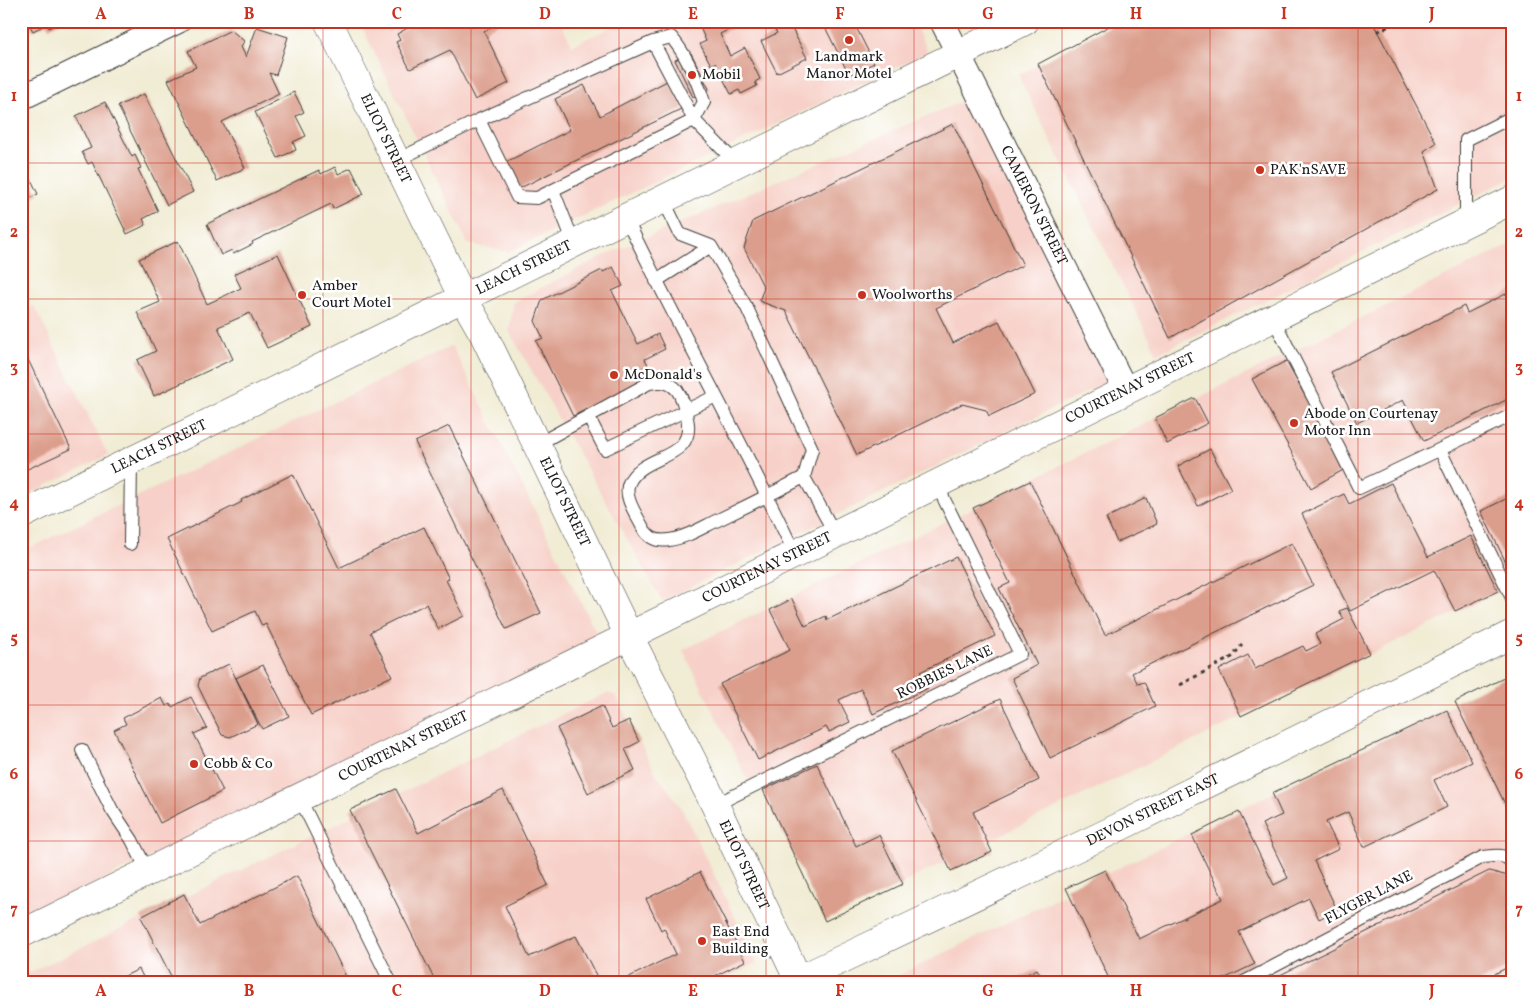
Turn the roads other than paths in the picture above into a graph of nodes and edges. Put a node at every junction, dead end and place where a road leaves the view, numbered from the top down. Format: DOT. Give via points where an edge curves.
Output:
graph roads {
  1 [pos="178,21"];
  2 [pos="328,21"];
  3 [pos="942,21"];
  4 [pos="1025,21"];
  5 [pos="654,42"];
  6 [pos="958,54"];
  7 [pos="21,98"];
  8 [pos="1512,117"];
  9 [pos="479,120"];
  10 [pos="694,120"];
  11 [pos="397,160"];
  12 [pos="737,164"];
  13 [pos="553,190"];
  14 [pos="663,198"];
  15 [pos="1512,200"];
  16 [pos="626,218"];
  17 [pos="1466,222"];
  18 [pos="574,243"];
  19 [pos="711,246"];
  20 [pos="656,281"];
  21 [pos="463,298"];
  22 [pos="1273,318"];
  23 [pos="1126,391"];
  24 [pos="716,396"];
  25 [pos="685,410"];
  26 [pos="1512,415"];
  27 [pos="588,416"];
  28 [pos="536,445"];
  29 [pos="1440,450"];
  30 [pos="131,461"];
  31 [pos="804,477"];
  32 [pos="936,484"];
  33 [pos="768,495"];
  34 [pos="21,515"];
  35 [pos="835,534"];
  36 [pos="130,544"];
  37 [pos="796,554"];
  38 [pos="1512,598"];
  39 [pos="1512,634"];
  40 [pos="629,636"];
  41 [pos="82,750"];
  42 [pos="299,797"];
  43 [pos="715,805"];
  44 [pos="1512,862"];
  45 [pos="148,872"];
  46 [pos="21,934"];
  47 [pos="797,982"];
  48 [pos="391,983"];
  49 [pos="1242,983"];
  1 -- 7 [label="street"];
  2 -- 11 [label="main road, ELIOT STREET"];
  3 -- 6 [label="street, CAMERON STREET"];
  4 -- 6 [label="main road, LEACH STREET"];
  5 -- 9 [label="lane"];
  5 -- 10 [label="lane"];
  5 -- 10 [label="lane" via="671,37 681,51 704,102"];
  6 -- 12 [label="main road, LEACH STREET"];
  6 -- 23 [label="street, CAMERON STREET"];
  8 -- 17 [label="lane" via="1466,140"];
  9 -- 11 [label="lane"];
  9 -- 13 [label="lane" via="517,197 537,198"];
  10 -- 12 [label="lane"];
  10 -- 13 [label="lane"];
  11 -- 21 [label="main road, ELIOT STREET"];
  12 -- 14 [label="main road, LEACH STREET"];
  13 -- 18 [label="lane"];
  14 -- 16 [label="main road, LEACH STREET"];
  14 -- 19 [label="lane" via="680,234"];
  15 -- 17 [label="main road, COURTENAY STREET"];
  16 -- 18 [label="main road, LEACH STREET"];
  16 -- 20 [label="lane"];
  17 -- 22 [label="main road, COURTENAY STREET"];
  18 -- 21 [label="main road, LEACH STREET"];
  19 -- 20 [label="lane"];
  19 -- 31 [label="lane" via="747,308 812,449"];
  20 -- 24 [label="lane"];
  21 -- 28 [label="main road, ELIOT STREET"];
  21 -- 30 [label="main road, LEACH STREET"];
  22 -- 23 [label="main road, COURTENAY STREET"];
  22 -- 29 [label="lane" via="1359,488"];
  23 -- 32 [label="main road, COURTENAY STREET"];
  24 -- 25 [label="lane"];
  24 -- 33 [label="lane"];
  25 -- 27 [label="lane" via="682,396 664,381 650,383"];
  25 -- 27 [label="lane" via="605,450"];
  25 -- 33 [label="lane" via="688,437 680,449 640,469 627,488 635,512 652,539 660,541 684,536"];
  26 -- 29 [label="lane"];
  27 -- 28 [label="lane"];
  28 -- 40 [label="main road, ELIOT STREET"];
  29 -- 38 [label="lane"];
  30 -- 34 [label="main road, LEACH STREET"];
  30 -- 36 [label="lane"];
  31 -- 33 [label="lane"];
  31 -- 35 [label="lane"];
  32 -- 35 [label="main road, COURTENAY STREET"];
  32 -- 43 [label="lane, ROBBIES LANE" via="1020,654"];
  33 -- 37 [label="lane"];
  35 -- 37 [label="main road, COURTENAY STREET"];
  37 -- 40 [label="main road, COURTENAY STREET"];
  39 -- 47 [label="main road, DEVON STREET EAST"];
  40 -- 42 [label="main road, COURTENAY STREET"];
  40 -- 43 [label="main road, ELIOT STREET"];
  41 -- 45 [label="lane"];
  42 -- 45 [label="main road, COURTENAY STREET"];
  42 -- 48 [label="lane"];
  43 -- 47 [label="main road, ELIOT STREET"];
  44 -- 49 [label="lane, FLYGER LANE" via="1500,856 1483,857"];
  45 -- 46 [label="main road, COURTENAY STREET"];
}
